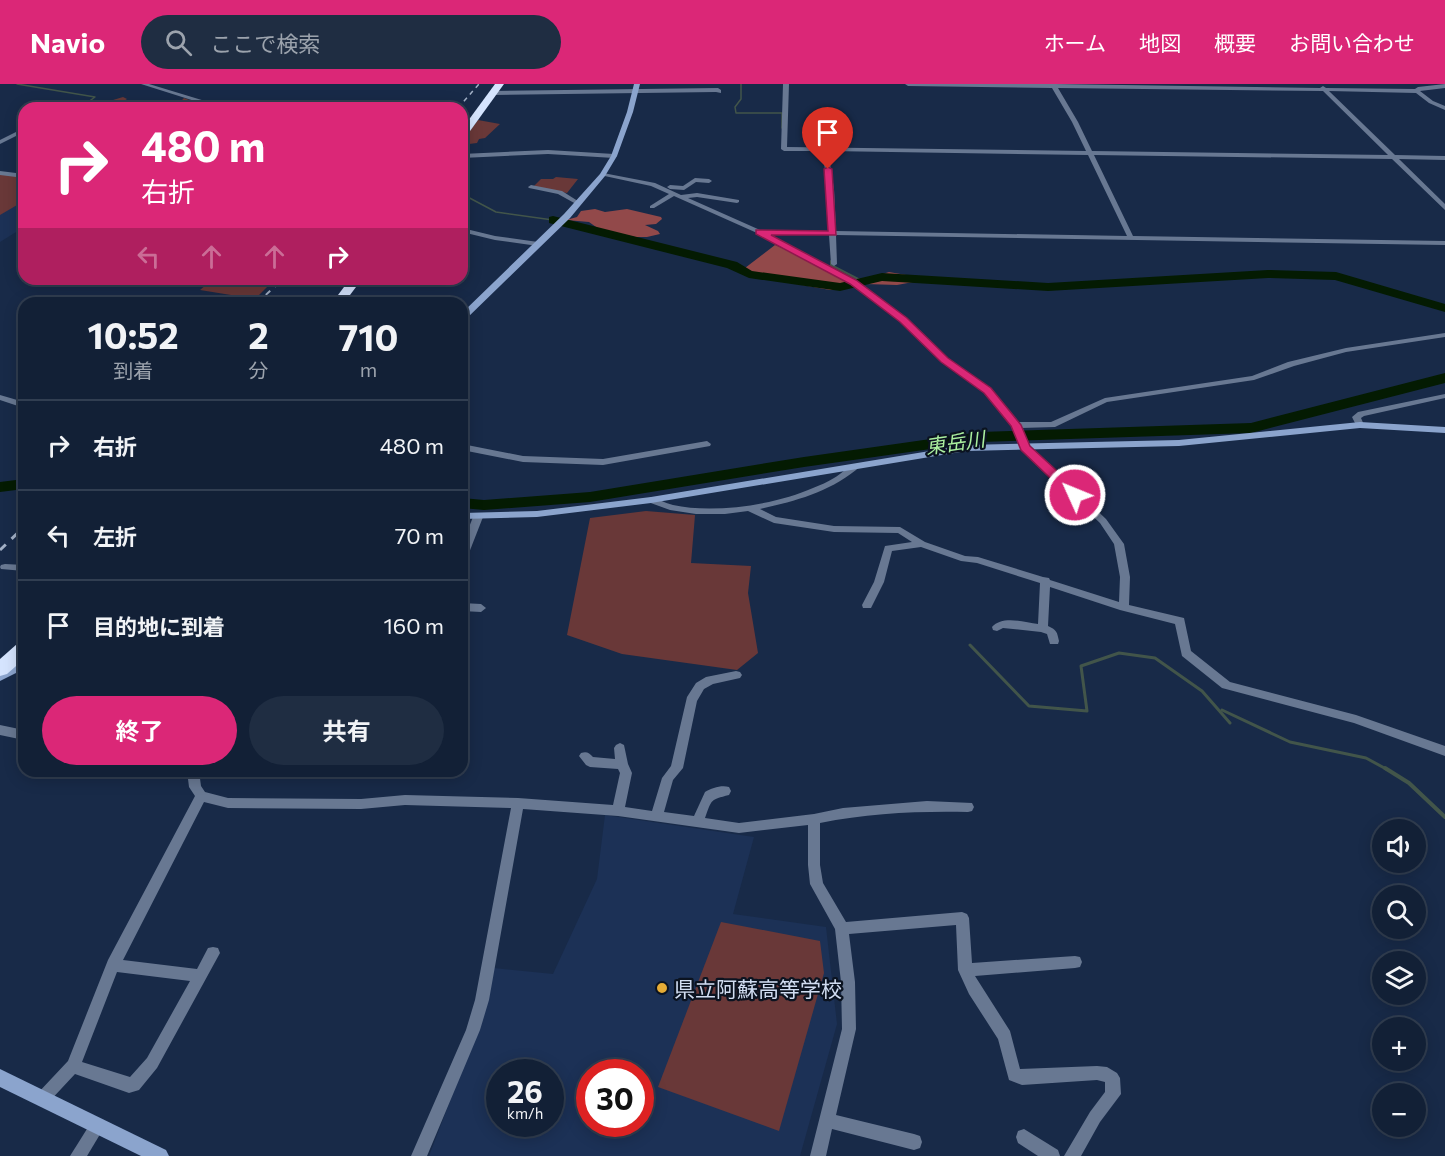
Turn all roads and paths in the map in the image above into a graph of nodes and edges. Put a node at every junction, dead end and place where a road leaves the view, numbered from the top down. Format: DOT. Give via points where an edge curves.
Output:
graph roads {
  1 [pos="144,84"];
  2 [pos="500,84"];
  3 [pos="786,84"];
  4 [pos="908,84"];
  5 [pos="1319,84"];
  6 [pos="1054,85"];
  7 [pos="1445,87"];
  8 [pos="635,89"];
  9 [pos="1325,90"];
  10 [pos="1417,91"];
  11 [pos="719,92"];
  12 [pos="493,93"];
  13 [pos="203,102"];
  14 [pos="1445,108"];
  15 [pos="468,127"];
  16 [pos="18,133"];
  17 [pos="0,142"];
  18 [pos="825,149"];
  19 [pos="1089,153"];
  20 [pos="468,156"];
  21 [pos="614,156"];
  22 [pos="1394,157"];
  23 [pos="1445,158"];
  24 [pos="0,173"];
  25 [pos="18,175"];
  26 [pos="603,175"];
  27 [pos="661,187"];
  28 [pos="531,188"];
  29 [pos="678,194"];
  30 [pos="697,195"];
  31 [pos="737,201"];
  32 [pos="578,203"];
  33 [pos="652,207"];
  34 [pos="1445,208"];
  35 [pos="468,231"];
  36 [pos="759,232"];
  37 [pos="833,233"];
  38 [pos="1131,238"];
  39 [pos="1445,243"];
  40 [pos="538,244"];
  41 [pos="834,264"];
  42 [pos="468,312"];
  43 [pos="1445,335"];
  44 [pos="0,397"];
  45 [pos="1443,398"];
  46 [pos="18,403"];
  47 [pos="1016,425"];
  48 [pos="1360,425"];
  49 [pos="1445,430"];
  50 [pos="707,444"];
  51 [pos="1025,447"];
  52 [pos="468,448"];
  53 [pos="853,468"];
  54 [pos="651,500"];
  55 [pos="752,509"];
  56 [pos="468,516"];
  57 [pos="478,517"];
  58 [pos="468,543"];
  59 [pos="922,544"];
  60 [pos="5,567"];
  61 [pos="18,568"];
  62 [pos="1045,580"];
  63 [pos="867,605"];
  64 [pos="468,607"];
  65 [pos="1124,607"];
  66 [pos="481,608"];
  67 [pos="997,627"];
  68 [pos="1043,627"];
  69 [pos="1054,641"];
  70 [pos="18,654"];
  71 [pos="18,667"];
  72 [pos="0,669"];
  73 [pos="736,675"];
  74 [pos="0,676"];
  75 [pos="0,730"];
  76 [pos="18,734"];
  77 [pos="620,748"];
  78 [pos="1445,751"];
  79 [pos="585,756"];
  80 [pos="622,764"];
  81 [pos="194,777"];
  82 [pos="725,791"];
  83 [pos="201,796"];
  84 [pos="518,803"];
  85 [pos="968,807"];
  86 [pos="618,811"];
  87 [pos="656,817"];
  88 [pos="814,819"];
  89 [pos="698,821"];
  90 [pos="842,928"];
  91 [pos="213,953"];
  92 [pos="1075,962"];
  93 [pos="114,965"];
  94 [pos="965,970"];
  95 [pos="201,976"];
  96 [pos="73,1066"];
  97 [pos="0,1078"];
  98 [pos="42,1099"];
  99 [pos="827,1120"];
  100 [pos="97,1126"];
  101 [pos="1024,1137"];
  102 [pos="914,1142"];
  103 [pos="78,1156"];
  104 [pos="160,1156"];
  105 [pos="419,1156"];
  106 [pos="818,1156"];
  107 [pos="1052,1156"];
  108 [pos="1072,1156"];
  1 -- 13 [label="street"];
  2 -- 12 [label="highway"];
  3 -- 18 [label="street" via="784,149"];
  4 -- 6 [label="street"];
  5 -- 9 [label="street"];
  6 -- 9 [label="street"];
  6 -- 19 [label="street"];
  7 -- 10 [label="street"];
  8 -- 11 [label="street"];
  8 -- 12 [label="street"];
  8 -- 21 [label="street"];
  9 -- 10 [label="street"];
  9 -- 22 [label="street"];
  10 -- 14 [label="street"];
  12 -- 15 [label="highway"];
  16 -- 17 [label="street"];
  18 -- 19 [label="street"];
  18 -- 37 [label="street"];
  19 -- 22 [label="street"];
  19 -- 38 [label="street"];
  20 -- 21 [label="street" via="548,152"];
  21 -- 26 [label="street"];
  22 -- 23 [label="street"];
  22 -- 34 [label="street"];
  24 -- 25 [label="street"];
  26 -- 27 [label="street"];
  26 -- 32 [label="street"];
  27 -- 29 [label="street"];
  27 -- 30 [label="street" via="684,188 695,180 708,183"];
  28 -- 32 [label="street" via="560,192"];
  29 -- 30 [label="street"];
  29 -- 33 [label="street"];
  29 -- 36 [label="street"];
  30 -- 31 [label="street"];
  32 -- 40 [label="street"];
  35 -- 40 [label="street"];
  36 -- 37 [label="street"];
  36 -- 47 [label="street" via="866,291 904,320 945,360 988,391"];
  37 -- 38 [label="street"];
  37 -- 41 [label="street"];
  38 -- 39 [label="street"];
  40 -- 42 [label="street"];
  43 -- 47 [label="street" via="1346,350 1254,378 1105,400 1052,424"];
  44 -- 46 [label="street"];
  45 -- 48 [label="street" via="1361,414 1356,417"];
  47 -- 51 [label="street"];
  48 -- 49 [label="street"];
  48 -- 51 [label="street" via="1223,441"];
  50 -- 52 [label="street" via="603,462 523,459"];
  51 -- 53 [label="street" via="966,448"];
  51 -- 65 [label="street" via="1103,521 1119,544 1125,578"];
  53 -- 54 [label="street"];
  53 -- 55 [label="street" via="844,478"];
  54 -- 55 [label="street" via="674,510"];
  54 -- 57 [label="street"];
  55 -- 59 [label="street" via="774,520 834,529 900,530"];
  56 -- 57 [label="street"];
  57 -- 58 [label="street"];
  59 -- 62 [label="street" via="964,560 978,560"];
  59 -- 63 [label="street" via="888,548 879,582"];
  60 -- 61 [label="street"];
  62 -- 65 [label="street"];
  62 -- 68 [label="street"];
  64 -- 66 [label="street"];
  65 -- 78 [label="street" via="1180,621 1186,653 1227,685 1356,719"];
  67 -- 68 [label="street"];
  68 -- 69 [label="street" via="1052,632"];
  70 -- 72 [label="highway"];
  71 -- 74 [label="street"];
  73 -- 87 [label="street" via="710,680 700,686 691,700 677,768 668,778"];
  75 -- 76 [label="street"];
  77 -- 80 [label="street"];
  79 -- 80 [label="street" via="590,762"];
  80 -- 86 [label="street" via="626,773"];
  81 -- 83 [label="street"];
  82 -- 89 [label="street" via="709,795"];
  83 -- 84 [label="street" via="228,803"];
  83 -- 93 [label="street"];
  84 -- 86 [label="street"];
  84 -- 105 [label="street" via="482,1000"];
  85 -- 88 [label="street" via="927,806"];
  86 -- 87 [label="street"];
  87 -- 89 [label="street"];
  88 -- 89 [label="street" via="739,828"];
  88 -- 90 [label="street" via="817,884"];
  90 -- 94 [label="street" via="962,918"];
  90 -- 99 [label="street" via="849,1029"];
  91 -- 95 [label="street"];
  92 -- 94 [label="street"];
  93 -- 95 [label="street"];
  93 -- 96 [label="street"];
  94 -- 108 [label="street" via="1005,1036 1014,1075 1097,1073 1112,1078 1113,1094"];
  95 -- 96 [label="street" via="152,1063 134,1084"];
  96 -- 98 [label="street"];
  97 -- 98 [label="street"];
  98 -- 100 [label="street"];
  99 -- 102 [label="street"];
  99 -- 106 [label="street"];
  100 -- 103 [label="street"];
  100 -- 104 [label="street"];
  101 -- 107 [label="street"];
}
